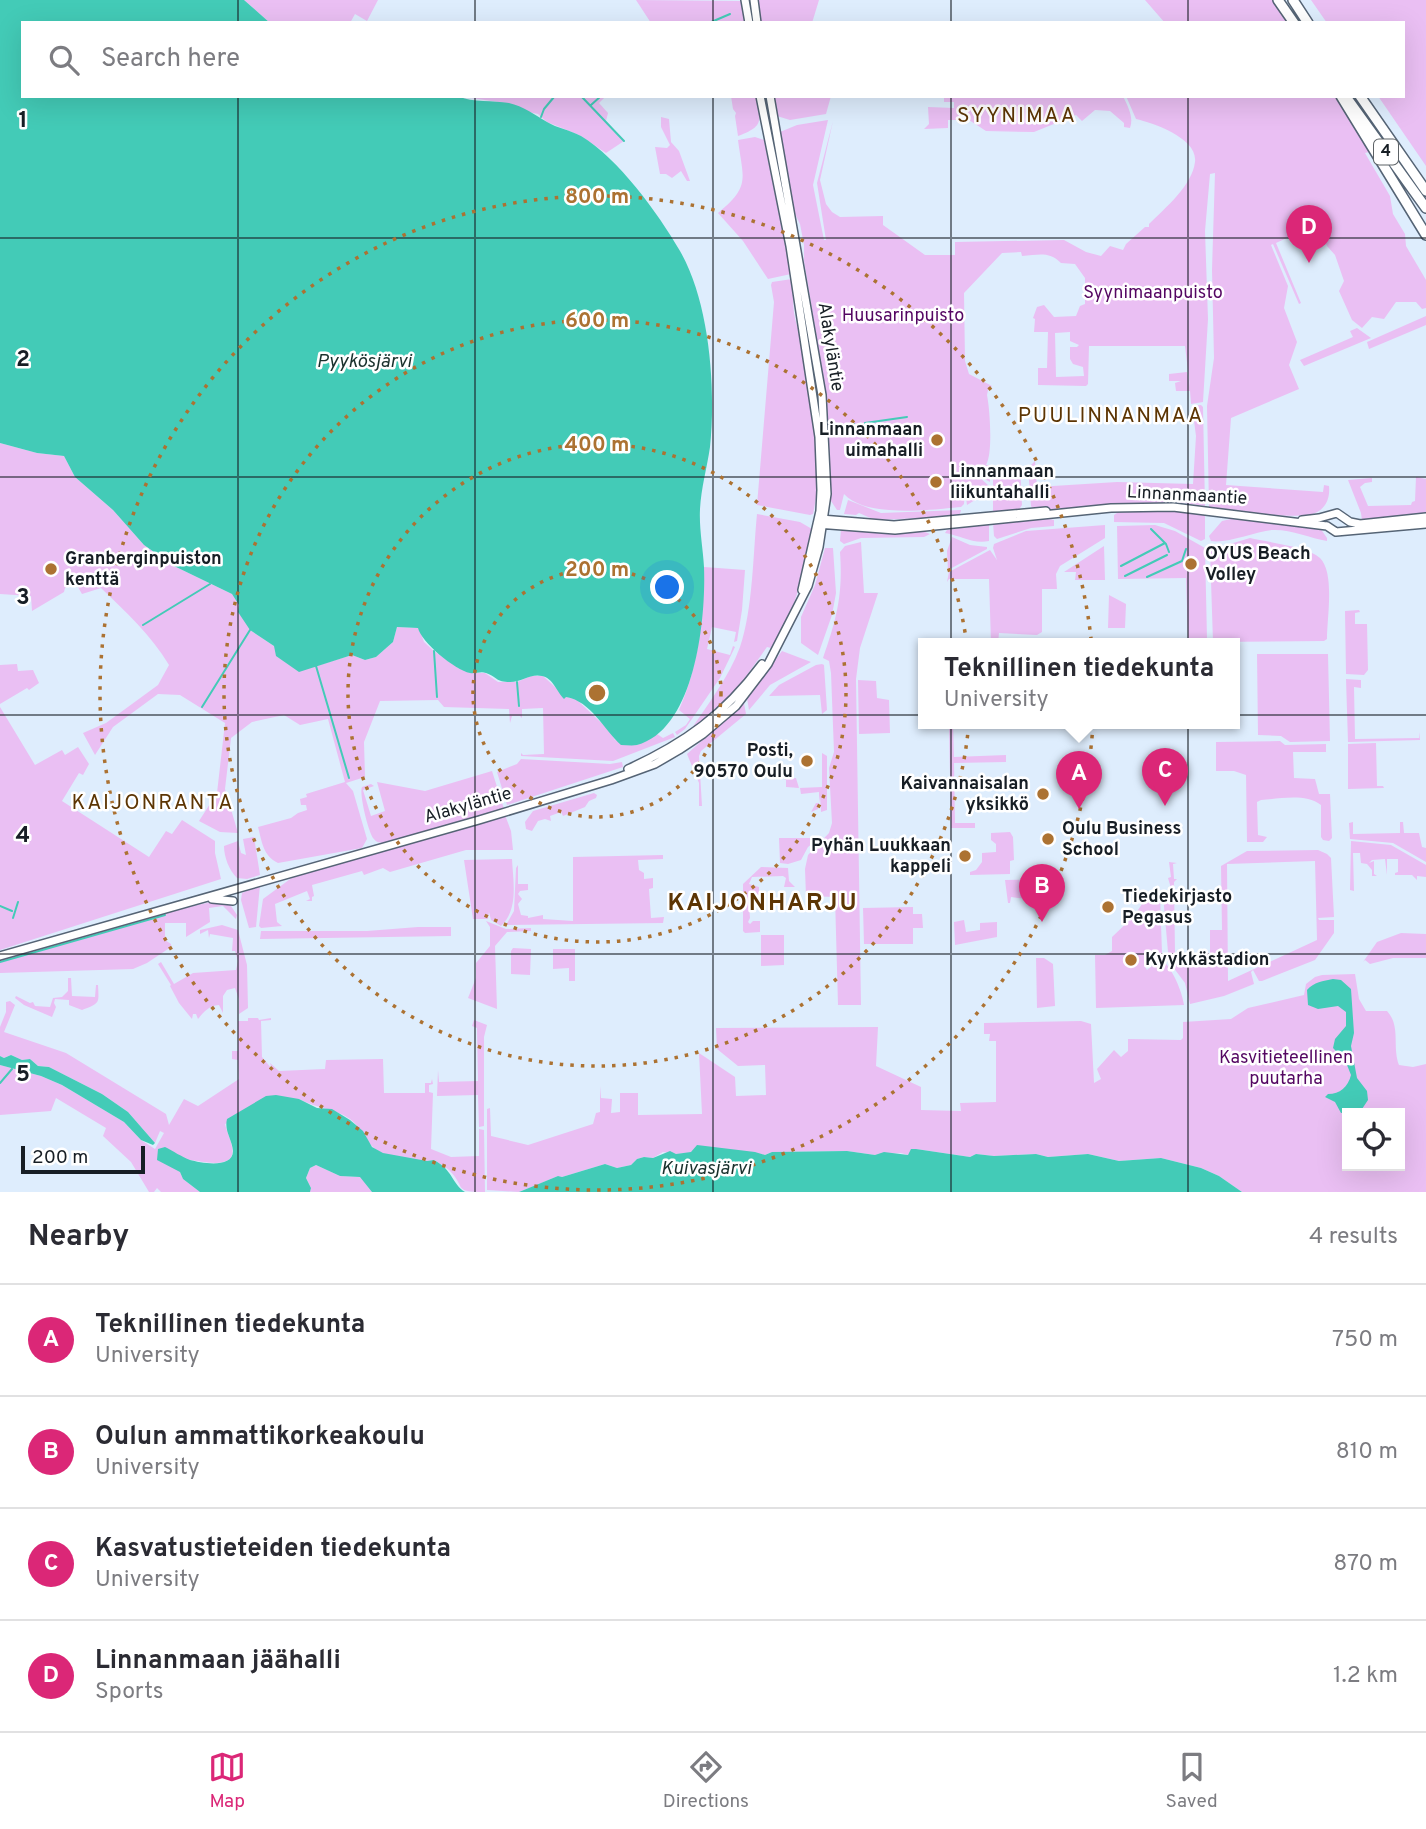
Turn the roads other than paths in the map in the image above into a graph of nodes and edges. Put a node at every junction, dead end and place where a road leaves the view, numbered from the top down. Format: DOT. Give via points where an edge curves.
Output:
graph roads {
  1 [pos="746,0"];
  2 [pos="754,0"];
  3 [pos="1278,0"];
  4 [pos="1293,0"];
  5 [pos="749,21"];
  6 [pos="757,21"];
  7 [pos="1293,21"];
  8 [pos="1307,21"];
  9 [pos="760,98"];
  10 [pos="770,98"];
  11 [pos="1345,98"];
  12 [pos="1345,98"];
  13 [pos="1361,98"];
  14 [pos="1426,191"];
  15 [pos="1399,192"];
  16 [pos="1426,208"];
  17 [pos="1426,235"];
  18 [pos="1426,243"];
  19 [pos="1329,516"];
  20 [pos="1426,517"];
  21 [pos="1345,519"];
  22 [pos="1288,520"];
  23 [pos="821,522"];
  24 [pos="1426,524"];
  25 [pos="1327,526"];
  26 [pos="1342,530"];
  27 [pos="354,855"];
  28 [pos="204,899"];
  29 [pos="233,901"];
  30 [pos="153,912"];
  31 [pos="0,956"];
  1 -- 5 [label="main road"];
  2 -- 6 [label="main road"];
  3 -- 7 [label="highway"];
  4 -- 8 [label="highway"];
  9 -- 23 [label="main road, Alakyläntie" via="818,423"];
  10 -- 23 [label="main road, Alakyläntie" via="822,395 827,463"];
  11 -- 15 [label="highway"];
  12 -- 16 [label="highway, 4"];
  13 -- 14 [label="highway, 4"];
  15 -- 17 [label="highway"];
  15 -- 18 [label="highway"];
  19 -- 21 [label="main road" via="1337,513"];
  19 -- 22 [label="main road, Linnanmaantie"];
  19 -- 25 [label="main road"];
  20 -- 21 [label="main road" via="1375,524"];
  21 -- 26 [label="main road"];
  22 -- 23 [label="main road, Linnanmaantie" via="1142,507 928,528 874,530"];
  22 -- 25 [label="main road, Linnanmaantie"];
  23 -- 27 [label="main road, Alakyläntie" via="812,575 778,644 736,706 703,734 655,764"];
  24 -- 26 [label="main road"];
  25 -- 26 [label="main road" via="1334,532"];
  27 -- 28 [label="main road, Alakyläntie"];
  27 -- 30 [label="main road, Alakyläntie"];
  28 -- 29 [label="main road"];
  28 -- 30 [label="main road, Alakyläntie"];
  30 -- 31 [label="main road, Alakyläntie"];
}
